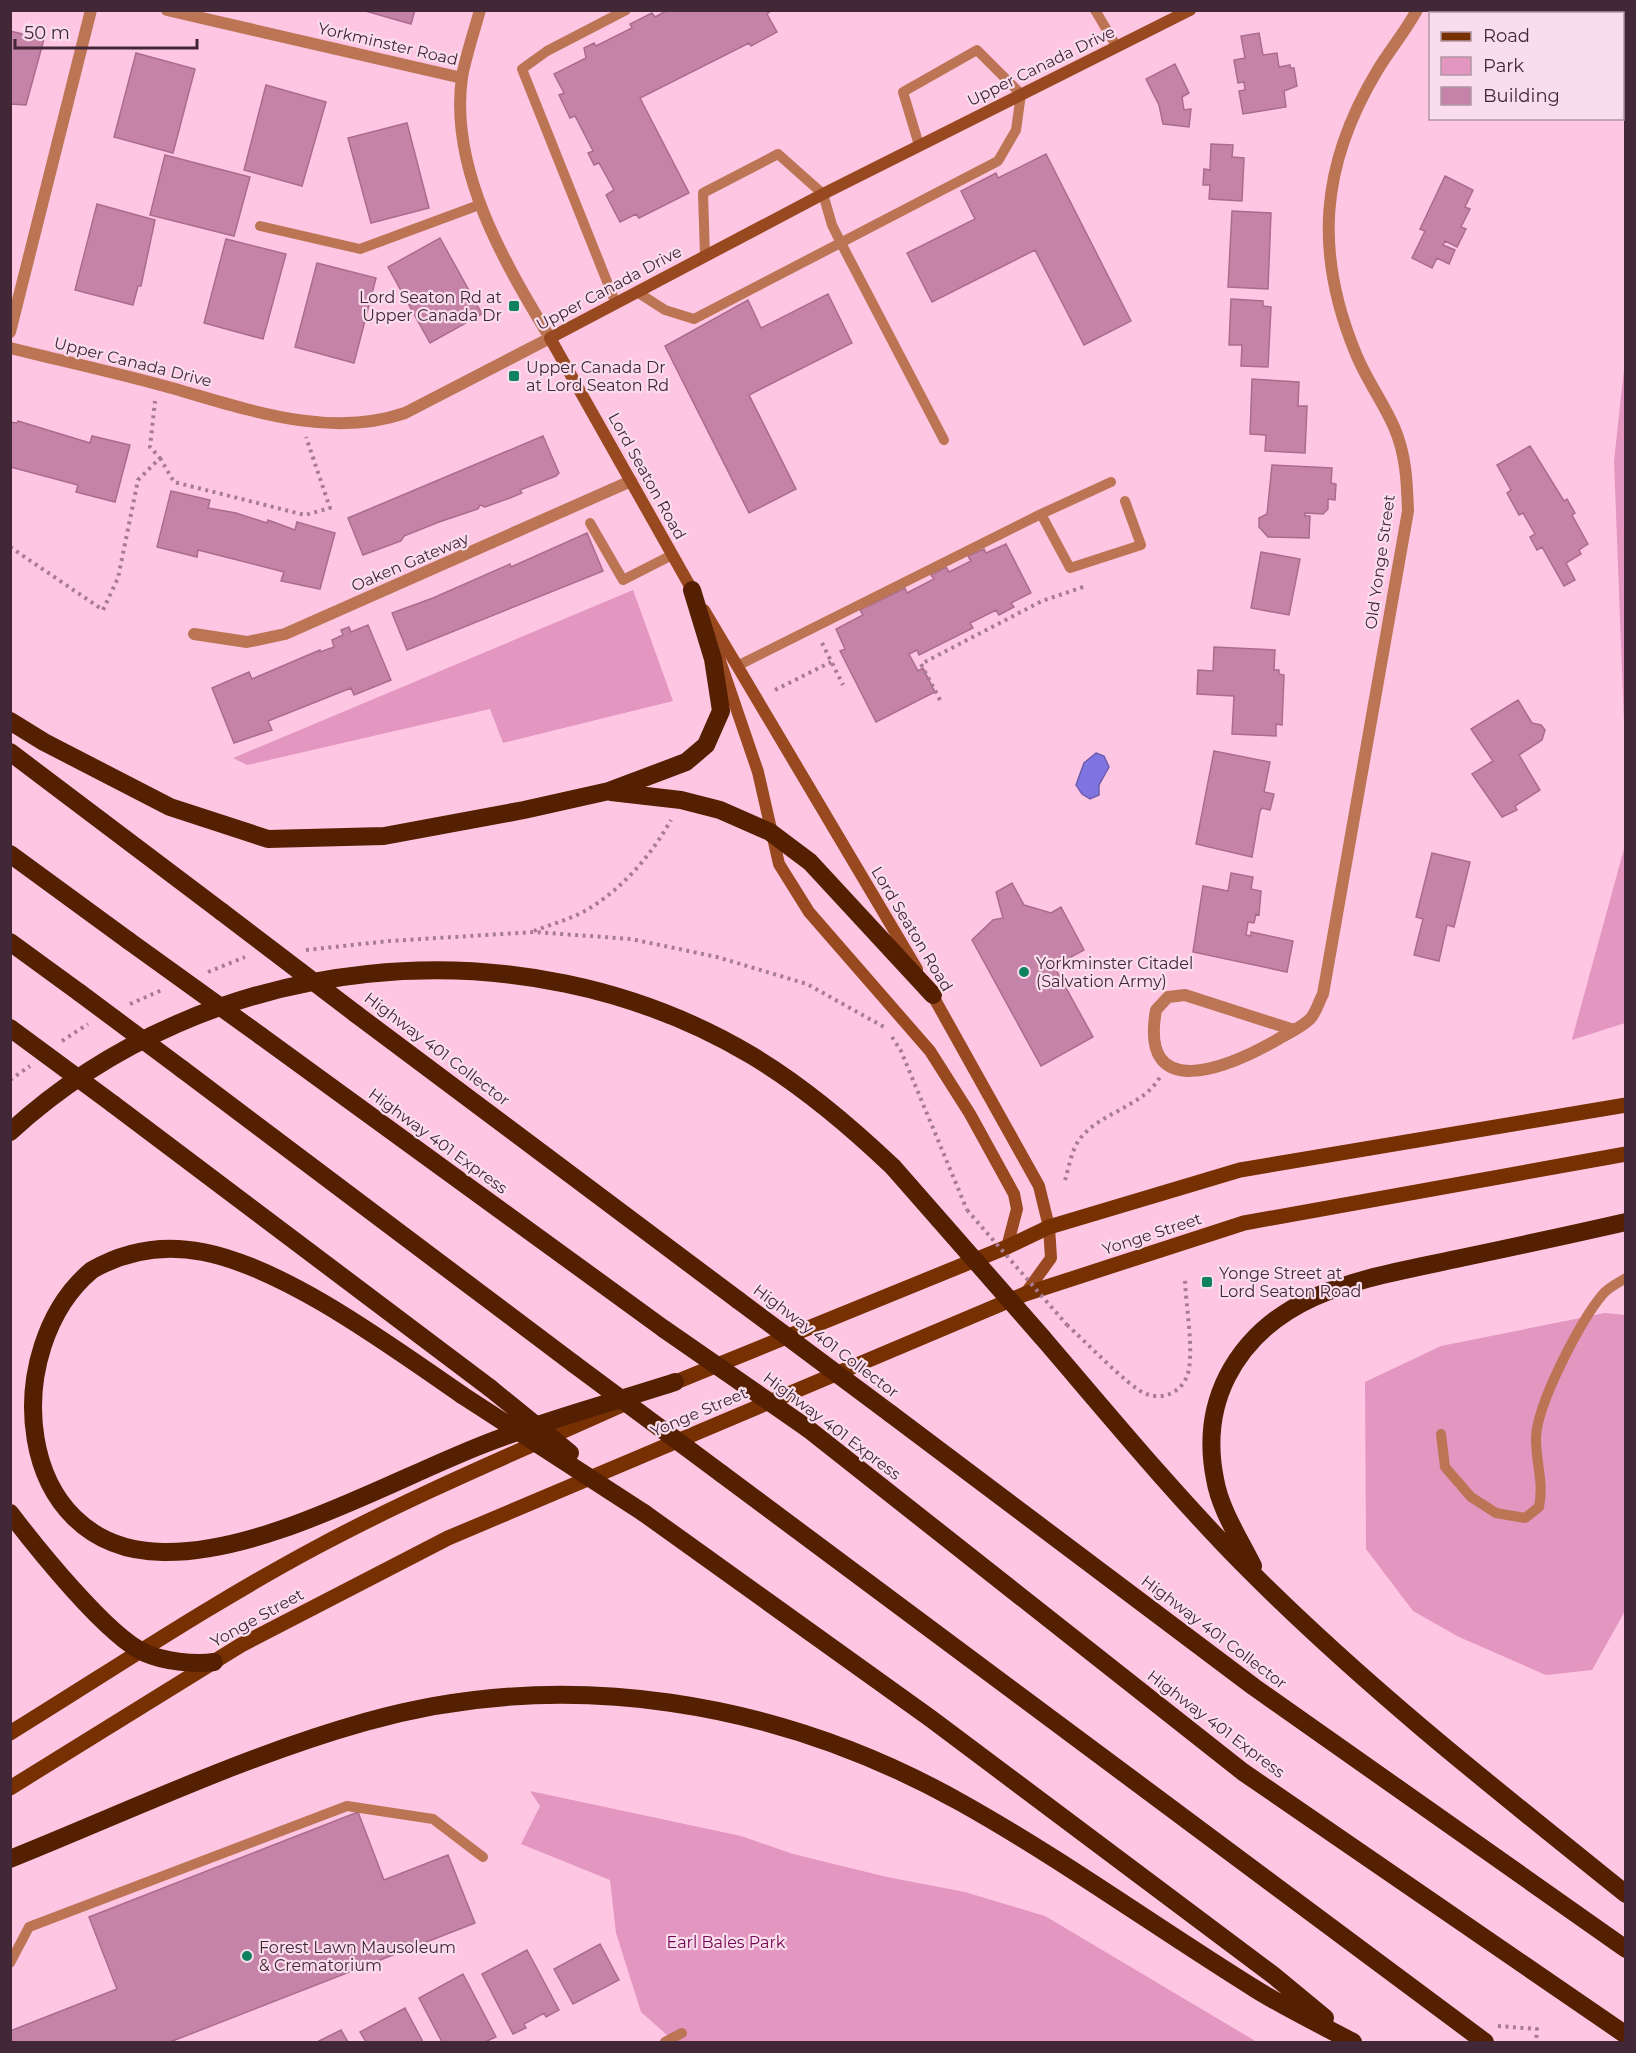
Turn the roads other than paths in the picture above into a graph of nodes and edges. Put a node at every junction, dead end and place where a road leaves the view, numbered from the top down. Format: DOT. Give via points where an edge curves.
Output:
graph roads {
  1 [pos="91,10"];
  2 [pos="167,10"];
  3 [pos="480,10"];
  4 [pos="626,10"];
  5 [pos="1095,10"];
  6 [pos="1190,10"];
  7 [pos="1417,10"];
  8 [pos="1117,47"];
  9 [pos="462,78"];
  10 [pos="1021,94"];
  11 [pos="919,145"];
  12 [pos="823,194"];
  13 [pos="479,205"];
  14 [pos="260,226"];
  15 [pos="841,243"];
  16 [pos="705,256"];
  17 [pos="637,292"];
  18 [pos="616,304"];
  19 [pos="10,333"];
  20 [pos="550,338"];
  21 [pos="10,348"];
  22 [pos="944,440"];
  23 [pos="631,481"];
  24 [pos="1111,482"];
  25 [pos="1125,501"];
  26 [pos="1041,514"];
  27 [pos="590,523"];
  28 [pos="672,555"];
  29 [pos="692,590"];
  30 [pos="194,634"];
  31 [pos="737,666"];
  32 [pos="10,721"];
  33 [pos="10,752"];
  34 [pos="609,791"];
  35 [pos="770,832"];
  36 [pos="10,854"];
  37 [pos="10,942"];
  38 [pos="933,995"];
  39 [pos="10,1028"];
  40 [pos="1294,1030"];
  41 [pos="1626,1105"];
  42 [pos="10,1132"];
  43 [pos="1626,1154"];
  44 [pos="1626,1222"];
  45 [pos="1049,1227"];
  46 [pos="1007,1247"];
  47 [pos="1626,1278"];
  48 [pos="1025,1294"];
  49 [pos="22,1359"];
  50 [pos="675,1382"];
  51 [pos="16,1418"];
  52 [pos="1441,1434"];
  53 [pos="10,1513"];
  54 [pos="644,1513"];
  55 [pos="1260,1581"];
  56 [pos="142,1651"];
  57 [pos="213,1662"];
  58 [pos="10,1733"];
  59 [pos="10,1788"];
  60 [pos="483,1857"];
  61 [pos="10,1859"];
  62 [pos="1626,1894"];
  63 [pos="1626,1949"];
  64 [pos="10,1963"];
  65 [pos="682,2033"];
  66 [pos="1626,2035"];
  67 [pos="665,2043"];
  68 [pos="1354,2043"];
  69 [pos="1485,2043"];
  1 -- 19 [label="street"];
  2 -- 9 [label="street, Yorkminster Road"];
  3 -- 9 [label="street, Lord Seaton Road"];
  4 -- 18 [label="lane" via="547,51 522,69"];
  5 -- 8 [label="lane"];
  6 -- 8 [label="street, Upper Canada Drive"];
  7 -- 40 [label="street, Old Yonge Street" via="1377,71 1342,147 1328,222 1329,264 1336,296 1356,355 1401,446 1408,511 1323,994 1311,1018"];
  8 -- 10 [label="street, Upper Canada Drive"];
  9 -- 13 [label="street, Lord Seaton Road" via="462,138"];
  10 -- 11 [label="street, Upper Canada Drive"];
  10 -- 11 [label="lane" via="977,50 903,92"];
  10 -- 15 [label="lane" via="1016,130 998,161"];
  11 -- 12 [label="street, Upper Canada Drive"];
  12 -- 15 [label="lane"];
  12 -- 16 [label="street, Upper Canada Drive"];
  12 -- 16 [label="lane" via="778,154 702,193"];
  13 -- 14 [label="lane" via="360,249"];
  13 -- 20 [label="street, Lord Seaton Road"];
  15 -- 17 [label="lane" via="694,319 665,310"];
  15 -- 22 [label="lane"];
  16 -- 17 [label="street, Upper Canada Drive"];
  17 -- 18 [label="street, Upper Canada Drive"];
  18 -- 20 [label="street, Upper Canada Drive"];
  20 -- 21 [label="street, Upper Canada Drive" via="405,413 381,422 326,425"];
  20 -- 23 [label="street, Lord Seaton Road"];
  23 -- 28 [label="street, Lord Seaton Road"];
  23 -- 30 [label="street, Oaken Gateway" via="285,634 247,642"];
  24 -- 26 [label="lane"];
  25 -- 26 [label="lane" via="1141,545 1070,568"];
  26 -- 31 [label="lane"];
  27 -- 28 [label="lane" via="623,580"];
  28 -- 29 [label="street, Lord Seaton Road"];
  29 -- 31 [label="street, Lord Seaton Road"];
  29 -- 34 [label="highway" via="719,689 721,711 715,726 706,745 686,762"];
  29 -- 35 [label="street, Lord Seaton Road" via="732,690 758,772"];
  31 -- 38 [label="street, Lord Seaton Road"];
  32 -- 34 [label="highway" via="170,807 268,839 384,836"];
  33 -- 63 [label="highway, Highway 401 Collector, bridge" via="1254,1687"];
  34 -- 35 [label="highway" via="681,800 720,810"];
  35 -- 38 [label="highway" via="810,862"];
  35 -- 46 [label="street, Lord Seaton Road" via="779,864 809,912 930,1051 970,1114 1014,1194 1017,1209"];
  36 -- 66 [label="highway, Highway 401 Express, bridge" via="664,1329 807,1428 1243,1772"];
  37 -- 69 [label="highway, bridge"];
  38 -- 45 [label="street, Lord Seaton Road" via="1039,1186"];
  39 -- 54 [label="highway, bridge" via="490,1388"];
  40 -- 40 [label="street, Old Yonge Street" via="1207,1071 1186,1073 1167,1066 1154,1046 1156,1010 1168,997 1185,995"];
  41 -- 45 [label="main road, Yonge Street" via="1240,1170"];
  42 -- 55 [label="highway, bridge" via="108,1059 187,1018 221,1004 324,978 407,970 504,974 568,984 631,1002 691,1025 749,1054 804,1090 861,1136 893,1167 1173,1490"];
  43 -- 48 [label="main road, Yonge Street" via="1244,1223"];
  44 -- 55 [label="highway" via="1329,1289 1292,1306 1250,1342 1235,1361 1216,1403 1210,1453 1220,1499"];
  45 -- 46 [label="main road, Yonge Street"];
  45 -- 48 [label="street, Lord Seaton Road" via="1051,1258"];
  46 -- 50 [label="main road, Yonge Street"];
  47 -- 52 [label="lane" via="1604,1292 1552,1383 1536,1437 1543,1486 1539,1507 1525,1518 1496,1513 1471,1497 1445,1467"];
  48 -- 57 [label="main road, Yonge Street" via="448,1538"];
  49 -- 54 [label="highway, bridge" via="42,1316 59,1294 122,1256 177,1248 221,1256 281,1280"];
  50 -- 51 [label="highway" via="484,1444 284,1527 231,1544 187,1551 132,1548 99,1537 77,1524 38,1482 25,1454"];
  50 -- 56 [label="main road, Yonge Street" via="374,1517 268,1574"];
  53 -- 56 [label="highway" via="87,1602 124,1640"];
  54 -- 68 [label="highway" via="1113,1855 1273,1975"];
  55 -- 62 [label="highway" via="1342,1658"];
  56 -- 57 [label="highway" via="173,1659"];
  56 -- 58 [label="main road, Yonge Street"];
  57 -- 59 [label="main road, Yonge Street"];
  60 -- 64 [label="lane" via="433,1819 347,1806 29,1927"];
  61 -- 68 [label="highway" via="274,1752 366,1722 455,1702 589,1696 648,1699 756,1718 823,1738 892,1767 960,1802 1093,1883 1259,1992"];
  65 -- 67 [label="lane"];
}
